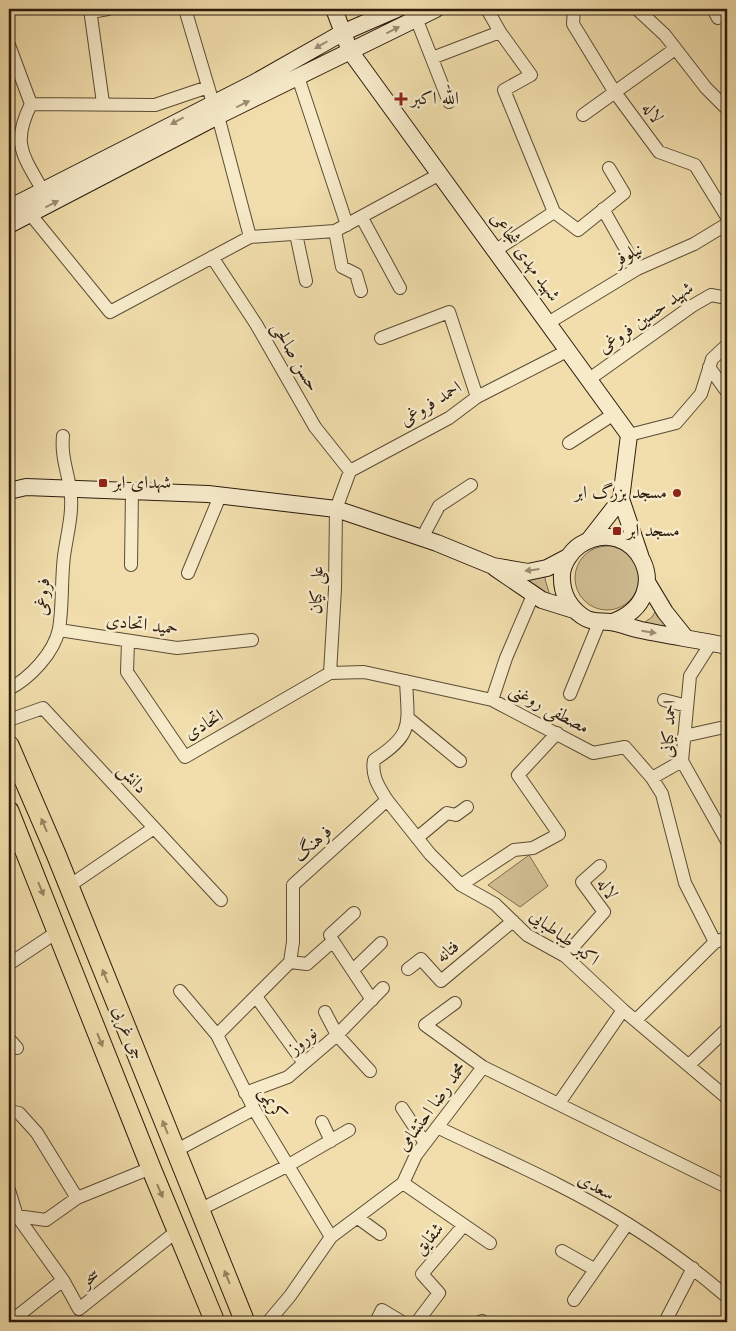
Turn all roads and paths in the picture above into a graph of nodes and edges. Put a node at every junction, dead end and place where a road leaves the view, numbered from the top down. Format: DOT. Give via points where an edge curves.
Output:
graph roads {
  1 [pos="108,9"];
  2 [pos="186,9"];
  3 [pos="334,9"];
  4 [pos="396,9"];
  5 [pos="436,9"];
  6 [pos="486,9"];
  7 [pos="574,9"];
  8 [pos="637,9"];
  9 [pos="90,11"];
  10 [pos="416,18"];
  11 [pos="500,32"];
  12 [pos="342,33"];
  13 [pos="9,45"];
  14 [pos="675,49"];
  15 [pos="350,51"];
  16 [pos="432,58"];
  17 [pos="298,77"];
  18 [pos="614,91"];
  19 [pos="213,102"];
  20 [pos="449,102"];
  21 [pos="103,103"];
  22 [pos="31,104"];
  23 [pos="727,109"];
  24 [pos="583,115"];
  25 [pos="609,168"];
  26 [pos="440,174"];
  27 [pos="43,191"];
  28 [pos="9,208"];
  29 [pos="603,209"];
  30 [pos="554,212"];
  31 [pos="31,215"];
  32 [pos="362,218"];
  33 [pos="9,225"];
  34 [pos="347,225"];
  35 [pos="726,227"];
  36 [pos="335,231"];
  37 [pos="296,234"];
  38 [pos="250,237"];
  39 [pos="496,250"];
  40 [pos="212,257"];
  41 [pos="637,269"];
  42 [pos="306,281"];
  43 [pos="400,288"];
  44 [pos="361,291"];
  45 [pos="727,298"];
  46 [pos="548,323"];
  47 [pos="381,338"];
  48 [pos="727,345"];
  49 [pos="567,351"];
  50 [pos="709,367"];
  51 [pos="588,380"];
  52 [pos="727,392"];
  53 [pos="477,397"];
  54 [pos="614,414"];
  55 [pos="629,435"];
  56 [pos="63,436"];
  57 [pos="569,443"];
  58 [pos="350,471"];
  59 [pos="471,485"];
  60 [pos="71,489"];
  61 [pos="9,491"];
  62 [pos="132,491"];
  63 [pos="220,496"];
  64 [pos="621,499"];
  65 [pos="336,509"];
  66 [pos="422,538"];
  67 [pos="589,540"];
  68 [pos="640,555"];
  69 [pos="568,558"];
  70 [pos="131,564"];
  71 [pos="493,566"];
  72 [pos="188,572"];
  73 [pos="648,582"];
  74 [pos="533,595"];
  75 [pos="574,610"];
  76 [pos="606,622"];
  77 [pos="59,630"];
  78 [pos="685,637"];
  79 [pos="252,640"];
  80 [pos="128,642"];
  81 [pos="711,642"];
  82 [pos="727,646"];
  83 [pos="330,673"];
  84 [pos="406,681"];
  85 [pos="9,689"];
  86 [pos="570,694"];
  87 [pos="492,700"];
  88 [pos="664,700"];
  89 [pos="687,706"];
  90 [pos="408,718"];
  91 [pos="9,720"];
  92 [pos="720,728"];
  93 [pos="557,734"];
  94 [pos="684,736"];
  95 [pos="9,745"];
  96 [pos="460,761"];
  97 [pos="682,761"];
  98 [pos="652,778"];
  99 [pos="387,800"];
  100 [pos="467,807"];
  101 [pos="9,812"];
  102 [pos="154,828"];
  103 [pos="417,838"];
  104 [pos="727,841"];
  105 [pos="600,866"];
  106 [pos="461,884"];
  107 [pos="69,886"];
  108 [pos="221,900"];
  109 [pos="354,913"];
  110 [pos="513,921"];
  111 [pos="58,932"];
  112 [pos="329,934"];
  113 [pos="721,940"];
  114 [pos="381,943"];
  115 [pos="565,956"];
  116 [pos="290,962"];
  117 [pos="9,964"];
  118 [pos="408,969"];
  119 [pos="353,970"];
  120 [pos="383,988"];
  121 [pos="180,991"];
  122 [pos="257,998"];
  123 [pos="372,1000"];
  124 [pos="455,1003"];
  125 [pos="623,1010"];
  126 [pos="325,1012"];
  127 [pos="636,1020"];
  128 [pos="727,1029"];
  129 [pos="217,1035"];
  130 [pos="337,1035"];
  131 [pos="304,1063"];
  132 [pos="689,1065"];
  133 [pos="483,1067"];
  134 [pos="370,1071"];
  135 [pos="245,1093"];
  136 [pos="727,1098"];
  137 [pos="559,1103"];
  138 [pos="402,1108"];
  139 [pos="254,1109"];
  140 [pos="9,1111"];
  141 [pos="322,1122"];
  142 [pos="437,1127"];
  143 [pos="349,1130"];
  144 [pos="331,1141"];
  145 [pos="424,1143"];
  146 [pos="175,1152"];
  147 [pos="287,1166"];
  148 [pos="151,1168"];
  149 [pos="403,1182"];
  150 [pos="727,1187"];
  151 [pos="9,1190"];
  152 [pos="77,1198"];
  153 [pos="200,1210"];
  154 [pos="13,1217"];
  155 [pos="358,1218"];
  156 [pos="628,1224"];
  157 [pos="464,1225"];
  158 [pos="177,1231"];
  159 [pos="380,1234"];
  160 [pos="332,1236"];
  161 [pos="490,1243"];
  162 [pos="562,1251"];
  163 [pos="693,1268"];
  164 [pos="594,1269"];
  165 [pos="63,1280"];
  166 [pos="727,1297"];
  167 [pos="574,1300"];
  168 [pos="79,1309"];
  169 [pos="17,1322"];
  170 [pos="76,1322"];
  171 [pos="215,1322"];
  172 [pos="245,1322"];
  173 [pos="268,1322"];
  174 [pos="376,1322"];
  175 [pos="402,1322"];
  176 [pos="417,1322"];
  177 [pos="665,1322"];
  1 -- 9 [label="street"];
  2 -- 19 [label="street"];
  3 -- 12 [label="main road, شهید مهدی شجاعی"];
  4 -- 12 [label="main road"];
  5 -- 10 [label="main road"];
  6 -- 11 [label="street"];
  7 -- 18 [label="street, لاله" via="573,24"];
  8 -- 14 [label="street"];
  9 -- 21 [label="street"];
  15 -- 10 [label="main road, one-way"];
  10 -- 16 [label="street"];
  11 -- 16 [label="street"];
  11 -- 30 [label="street" via="531,75 504,90"];
  12 -- 15 [label="main road, شهید مهدی شجاعی"];
  12 -- 19 [label="main road, one-way"];
  13 -- 22 [label="street"];
  14 -- 18 [label="street"];
  14 -- 23 [label="street"];
  15 -- 17 [label="main road"];
  15 -- 26 [label="main road, شهید مهدی شجاعی"];
  16 -- 20 [label="street"];
  19 -- 17 [label="main road, one-way"];
  17 -- 34 [label="street"];
  18 -- 24 [label="street"];
  18 -- 35 [label="street, لاله" via="659,152 694,164"];
  19 -- 21 [label="street"];
  19 -- 27 [label="main road, one-way"];
  31 -- 19 [label="main road, one-way"];
  19 -- 38 [label="street"];
  21 -- 22 [label="street"];
  22 -- 27 [label="street" via="21,123 19,137 24,156"];
  25 -- 29 [label="street" via="624,193"];
  26 -- 32 [label="street"];
  26 -- 39 [label="main road, شهید مهدی شجاعی"];
  27 -- 28 [label="main road"];
  29 -- 30 [label="street" via="578,230"];
  29 -- 41 [label="street"];
  30 -- 39 [label="street"];
  31 -- 33 [label="main road"];
  31 -- 40 [label="street" via="110,312"];
  32 -- 34 [label="street"];
  32 -- 43 [label="street"];
  34 -- 36 [label="street"];
  35 -- 41 [label="street, نیلوفر"];
  36 -- 37 [label="street"];
  36 -- 44 [label="street" via="342,267 356,274"];
  37 -- 38 [label="street"];
  37 -- 42 [label="street"];
  38 -- 40 [label="street"];
  39 -- 46 [label="main road, شهید مهدی شجاعی"];
  40 -- 58 [label="street, حسن صالحی" via="256,324 315,427"];
  41 -- 46 [label="street, نیلوفر"];
  45 -- 51 [label="street, شهید حسین فروغی" via="711,295 698,302"];
  46 -- 49 [label="main road, شهید مهدی شجاعی"];
  47 -- 53 [label="street" via="449,312"];
  48 -- 50 [label="street" via="712,359"];
  49 -- 51 [label="main road, شهید مهدی شجاعی"];
  49 -- 53 [label="street, احمد فروغی"];
  50 -- 52 [label="street"];
  50 -- 55 [label="street" via="701,394 676,423"];
  51 -- 54 [label="main road, شهید مهدی شجاعی"];
  53 -- 58 [label="street, احمد فروغی" via="448,418"];
  54 -- 55 [label="main road, شهید مهدی شجاعی"];
  54 -- 57 [label="street"];
  55 -- 64 [label="main road"];
  56 -- 60 [label="street, فروغی" via="64,469"];
  58 -- 65 [label="street"];
  59 -- 66 [label="street" via="439,506"];
  60 -- 61 [label="main road" via="26,487"];
  60 -- 62 [label="main road"];
  60 -- 77 [label="street, فروغی"];
  62 -- 63 [label="main road"];
  62 -- 70 [label="street"];
  63 -- 65 [label="main road"];
  63 -- 72 [label="street"];
  64 -- 67 [label="main road"];
  64 -- 68 [label="main road"];
  65 -- 66 [label="main road"];
  65 -- 83 [label="street, علی کیان"];
  66 -- 71 [label="main road"];
  67 -- 68 [label="main road" via="617,539"];
  67 -- 69 [label="main road"];
  68 -- 73 [label="main road"];
  69 -- 71 [label="main road, one-way" via="547,568 528,572"];
  69 -- 75 [label="main road" via="562,571 562,585"];
  71 -- 74 [label="main road"];
  73 -- 76 [label="main road" via="637,608 626,617"];
  73 -- 78 [label="main road" via="665,612"];
  74 -- 75 [label="main road"];
  74 -- 87 [label="street"];
  75 -- 76 [label="main road" via="585,618"];
  76 -- 78 [label="main road, one-way"];
  76 -- 86 [label="street"];
  77 -- 80 [label="street, حمید اتحادی"];
  77 -- 85 [label="street, فروغی" via="46,655 22,682"];
  78 -- 81 [label="main road"];
  79 -- 80 [label="street, حمید اتحادی" via="177,648"];
  80 -- 83 [label="street, اتحادی" via="127,672 185,757"];
  81 -- 82 [label="main road"];
  81 -- 89 [label="street, احمد کیانی" via="690,676"];
  83 -- 84 [label="street, مصطفی روغنی" via="364,672"];
  84 -- 87 [label="street, مصطفی روغنی"];
  84 -- 90 [label="street"];
  87 -- 93 [label="street, مصطفی روغنی"];
  88 -- 89 [label="street"];
  89 -- 94 [label="street, احمد کیانی"];
  90 -- 96 [label="street"];
  90 -- 99 [label="street" via="402,738 374,760 372,770"];
  91 -- 102 [label="street, دانش" via="43,708"];
  92 -- 94 [label="street"];
  93 -- 98 [label="street, مصطفی روغنی" via="593,753 625,747"];
  93 -- 106 [label="street" via="518,774 559,834 533,848 514,850"];
  94 -- 97 [label="street, احمد کیانی"];
  107 -- 95 [label="main road, جی غربی, one-way"];
  97 -- 98 [label="street"];
  97 -- 104 [label="street, احمد کیانی"];
  98 -- 113 [label="street, مصطفی روغنی" via="662,794 685,883"];
  99 -- 103 [label="street, اکبر طباطبایی"];
  99 -- 116 [label="street, فرهنگ" via="293,885"];
  100 -- 103 [label="street" via="456,815 447,813"];
  101 -- 111 [label="main road, جی غربی, one-way"];
  102 -- 107 [label="street"];
  102 -- 108 [label="street, دانش"];
  103 -- 106 [label="street, اکبر طباطبایی"];
  105 -- 115 [label="street, لاله" via="582,882 604,912"];
  106 -- 110 [label="street, اکبر طباطبایی" via="495,904"];
  146 -- 107 [label="main road, جی غربی, one-way"];
  109 -- 112 [label="street"];
  110 -- 115 [label="street, اکبر طباطبایی" via="527,935"];
  110 -- 118 [label="street, فتانه" via="441,981 421,959"];
  111 -- 117 [label="street"];
  111 -- 148 [label="main road, جی غربی, one-way"];
  112 -- 116 [label="street" via="307,964"];
  112 -- 119 [label="street"];
  113 -- 127 [label="street"];
  114 -- 119 [label="street"];
  115 -- 125 [label="street, اکبر طباطبایی"];
  116 -- 122 [label="street"];
  119 -- 123 [label="street"];
  120 -- 123 [label="street, نوروز"];
  121 -- 129 [label="street, کریمی"];
  122 -- 129 [label="street"];
  122 -- 131 [label="street"];
  123 -- 130 [label="street, نوروز"];
  124 -- 133 [label="street" via="426,1026"];
  125 -- 127 [label="street, اکبر طباطبایی"];
  125 -- 137 [label="street"];
  126 -- 130 [label="street"];
  127 -- 132 [label="street, اکبر طباطبایی"];
  128 -- 132 [label="street"];
  129 -- 135 [label="street, کریمی"];
  130 -- 131 [label="street, نوروز"];
  130 -- 134 [label="street"];
  131 -- 135 [label="street, نوروز" via="288,1077"];
  132 -- 136 [label="street, اکبر طباطبایی"];
  133 -- 137 [label="street, محمد رضا احتشامی"];
  133 -- 142 [label="street, محمد رضا احتشامی"];
  135 -- 139 [label="street, کریمی"];
  137 -- 150 [label="street, محمد رضا احتشامی"];
  138 -- 145 [label="street"];
  139 -- 146 [label="street"];
  139 -- 147 [label="street, کریمی"];
  140 -- 152 [label="street" via="19,1113 38,1133"];
  141 -- 144 [label="street"];
  142 -- 145 [label="street, محمد رضا احتشامی"];
  142 -- 156 [label="street, سعدی"];
  143 -- 144 [label="street"];
  144 -- 147 [label="street"];
  145 -- 149 [label="street, محمد رضا احتشامی"];
  146 -- 153 [label="main road, جی غربی"];
  147 -- 153 [label="street"];
  147 -- 160 [label="street, کریمی"];
  148 -- 152 [label="street"];
  148 -- 158 [label="main road, جی غربی, one-way"];
  149 -- 155 [label="street, محمد رضا احتشامی"];
  149 -- 157 [label="street"];
  151 -- 154 [label="street"];
  152 -- 154 [label="street" via="46,1220"];
  172 -- 153 [label="main road, جی غربی, one-way"];
  154 -- 165 [label="street"];
  155 -- 159 [label="street"];
  155 -- 160 [label="street, محمد رضا احتشامی"];
  156 -- 163 [label="street, سعدی"];
  156 -- 164 [label="street"];
  157 -- 161 [label="street"];
  157 -- 176 [label="street, شقایق" via="422,1274 439,1293"];
  158 -- 168 [label="street, سحر"];
  158 -- 171 [label="main road, جی غربی"];
  160 -- 173 [label="street, محمد رضا احتشامی"];
  162 -- 164 [label="street"];
  163 -- 166 [label="street, سعدی"];
  163 -- 177 [label="street"];
  164 -- 167 [label="street"];
  165 -- 168 [label="street, سحر"];
  165 -- 169 [label="street, سحر" via="15,1318"];
  168 -- 170 [label="street"];
  174 -- 175 [label="street" via="382,1310"];
}
